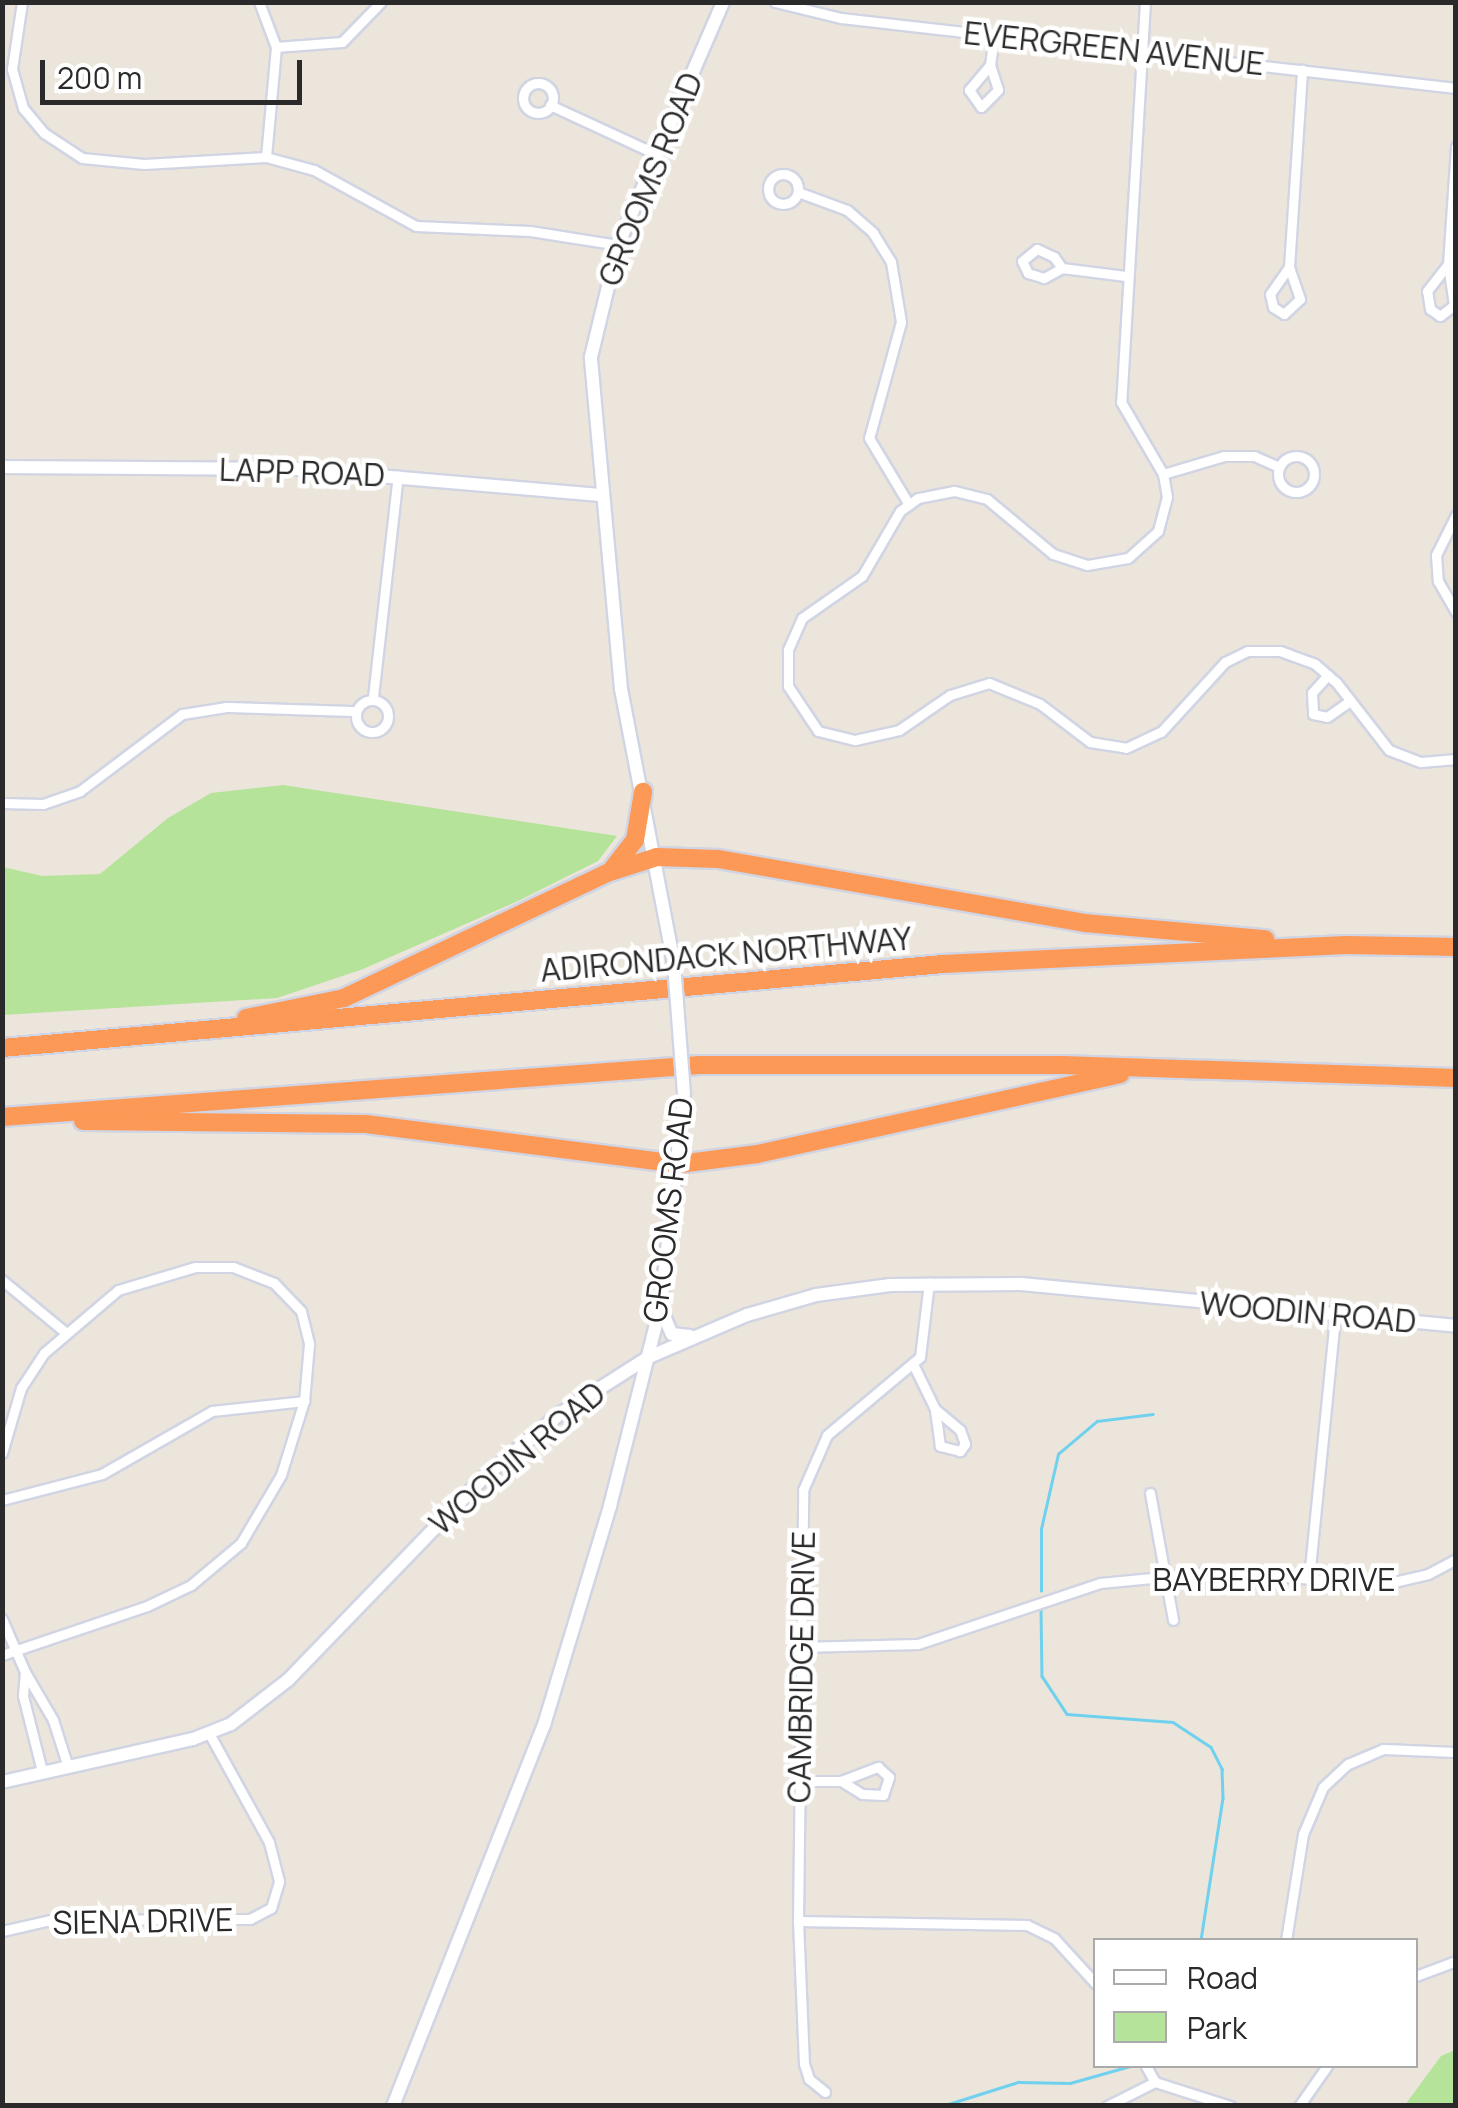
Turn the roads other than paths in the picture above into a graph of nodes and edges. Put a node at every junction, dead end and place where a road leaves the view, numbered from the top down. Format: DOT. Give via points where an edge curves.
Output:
graph roads {
  1 [pos="22,2"];
  2 [pos="259,2"];
  3 [pos="381,2"];
  4 [pos="723,2"];
  5 [pos="774,2"];
  6 [pos="1145,2"];
  7 [pos="994,36"];
  8 [pos="276,47"];
  9 [pos="1141,53"];
  10 [pos="990,65"];
  11 [pos="1302,69"];
  12 [pos="1456,88"];
  13 [pos="550,105"];
  14 [pos="1456,146"];
  15 [pos="656,154"];
  16 [pos="266,157"];
  17 [pos="798,192"];
  18 [pos="618,245"];
  19 [pos="1448,264"];
  20 [pos="1288,266"];
  21 [pos="1062,268"];
  22 [pos="1126,276"];
  23 [pos="2,466"];
  24 [pos="1279,467"];
  25 [pos="1163,474"];
  26 [pos="398,475"];
  27 [pos="600,495"];
  28 [pos="908,503"];
  29 [pos="1456,515"];
  30 [pos="1456,612"];
  31 [pos="1328,675"];
  32 [pos="373,696"];
  33 [pos="1350,701"];
  34 [pos="354,711"];
  35 [pos="1456,759"];
  36 [pos="643,792"];
  37 [pos="2,804"];
  38 [pos="657,857"];
  39 [pos="607,873"];
  40 [pos="1346,945"];
  41 [pos="1456,947"];
  42 [pos="152,1038"];
  43 [pos="2,1048"];
  44 [pos="1158,1068"];
  45 [pos="1456,1078"];
  46 [pos="2,1118"];
  47 [pos="679,1164"];
  48 [pos="2,1280"];
  49 [pos="929,1283"];
  50 [pos="661,1304"];
  51 [pos="1335,1316"];
  52 [pos="1456,1326"];
  53 [pos="65,1332"];
  54 [pos="692,1336"];
  55 [pos="649,1356"];
  56 [pos="914,1366"];
  57 [pos="606,1382"];
  58 [pos="304,1401"];
  59 [pos="636,1407"];
  60 [pos="934,1409"];
  61 [pos="2,1454"];
  62 [pos="1150,1493"];
  63 [pos="2,1500"];
  64 [pos="1456,1559"];
  65 [pos="1163,1576"];
  66 [pos="1309,1578"];
  67 [pos="2,1620"];
  68 [pos="1173,1620"];
  69 [pos="800,1647"];
  70 [pos="19,1654"];
  71 [pos="2,1655"];
  72 [pos="25,1672"];
  73 [pos="210,1735"];
  74 [pos="1456,1752"];
  75 [pos="66,1764"];
  76 [pos="42,1771"];
  77 [pos="800,1781"];
  78 [pos="840,1781"];
  79 [pos="2,1782"];
  80 [pos="798,1921"];
  81 [pos="2,1931"];
  82 [pos="1286,1938"];
  83 [pos="1456,1961"];
  84 [pos="1418,1975"];
  85 [pos="1093,1981"];
  86 [pos="1147,2068"];
  87 [pos="1326,2068"];
  88 [pos="1155,2082"];
  89 [pos="825,2092"];
  90 [pos="394,2106"];
  91 [pos="1106,2106"];
  92 [pos="1230,2106"];
  93 [pos="1299,2106"];
  1 -- 16 [label="street" via="12,44 18,94 32,121 58,144 109,164"];
  2 -- 8 [label="street"];
  3 -- 8 [label="street" via="332,46"];
  4 -- 15 [label="street, GROOMS ROAD"];
  5 -- 7 [label="street, EVERGREEN AVENUE" via="841,18"];
  6 -- 9 [label="street"];
  7 -- 9 [label="street, EVERGREEN AVENUE"];
  7 -- 10 [label="street"];
  8 -- 16 [label="street"];
  9 -- 11 [label="street, EVERGREEN AVENUE"];
  9 -- 22 [label="street"];
  10 -- 10 [label="street" via="969,90 981,107 998,90"];
  11 -- 12 [label="street, EVERGREEN AVENUE"];
  11 -- 20 [label="street"];
  13 -- 15 [label="street"];
  14 -- 19 [label="street"];
  15 -- 18 [label="street, GROOMS ROAD"];
  16 -- 18 [label="street" via="314,170 416,226 530,231"];
  17 -- 28 [label="street" via="847,210 891,262 901,322 869,438"];
  18 -- 27 [label="street, GROOMS ROAD" via="590,357"];
  19 -- 19 [label="street" via="1454,304 1440,316 1430,309 1427,291"];
  20 -- 20 [label="street" via="1300,300 1284,314 1270,294"];
  21 -- 22 [label="street"];
  22 -- 25 [label="street" via="1121,402"];
  23 -- 26 [label="street, LAPP ROAD"];
  24 -- 24 [label="street" via="1280,482 1292,492 1313,480 1305,458 1290,457"];
  24 -- 25 [label="street" via="1254,456 1224,456"];
  25 -- 28 [label="street" via="1167,497 1158,531 1128,558 1100,566 1053,554 998,505 974,494 942,492"];
  26 -- 27 [label="street, LAPP ROAD"];
  26 -- 32 [label="street"];
  27 -- 36 [label="street, GROOMS ROAD" via="621,689"];
  28 -- 31 [label="street" via="871,566 802,618 788,650 792,696 824,734 873,740 950,696 989,683 1040,704 1090,742 1126,748 1161,732 1216,669 1237,656 1280,650"];
  29 -- 30 [label="street" via="1436,555 1438,581"];
  31 -- 33 [label="street"];
  31 -- 33 [label="street" via="1310,699 1313,714 1328,718"];
  32 -- 34 [label="street"];
  32 -- 34 [label="street" via="388,716 380,730 364,729"];
  33 -- 35 [label="street" via="1389,750 1420,762"];
  34 -- 37 [label="street" via="226,707 182,714 80,791 43,804"];
  36 -- 38 [label="street, GROOMS ROAD"];
  36 -- 39 [label="highway" via="631,848"];
  38 -- 39 [label="highway"];
  38 -- 40 [label="highway" via="718,859 1084,923"];
  38 -- 47 [label="street, GROOMS ROAD, bridge" via="684,1094"];
  39 -- 42 [label="highway" via="344,998"];
  40 -- 41 [label="highway, ADIRONDACK NORTHWAY"];
  40 -- 42 [label="highway, ADIRONDACK NORTHWAY" via="943,964"];
  42 -- 43 [label="highway, ADIRONDACK NORTHWAY"];
  44 -- 45 [label="highway"];
  44 -- 46 [label="highway" via="700,1065"];
  44 -- 47 [label="highway" via="757,1154"];
  46 -- 47 [label="highway" via="366,1124"];
  47 -- 50 [label="street, GROOMS ROAD"];
  48 -- 53 [label="street"];
  49 -- 51 [label="street, WOODIN ROAD" via="1078,1288"];
  49 -- 54 [label="street, WOODIN ROAD" via="816,1295"];
  49 -- 56 [label="street"];
  50 -- 54 [label="street" via="668,1330"];
  50 -- 55 [label="street, GROOMS ROAD"];
  51 -- 52 [label="street, WOODIN ROAD"];
  51 -- 66 [label="street"];
  53 -- 58 [label="street" via="118,1290 159,1275 195,1267 253,1271 294,1298 301,1311 309,1344"];
  53 -- 61 [label="street" via="21,1388"];
  54 -- 55 [label="street, WOODIN ROAD"];
  55 -- 57 [label="street, WOODIN ROAD"];
  55 -- 59 [label="street, GROOMS ROAD"];
  56 -- 60 [label="street"];
  56 -- 69 [label="street, CAMBRIDGE DRIVE" via="827,1435 811,1460 804,1490"];
  57 -- 59 [label="street" via="628,1386"];
  57 -- 73 [label="street, WOODIN ROAD" via="482,1479 288,1680"];
  58 -- 63 [label="street" via="212,1411 102,1474"];
  58 -- 70 [label="street" via="266,1509 231,1553 191,1585 147,1606"];
  59 -- 90 [label="street, GROOMS ROAD" via="544,1725"];
  60 -- 60 [label="street" via="964,1437 960,1452 940,1446"];
  62 -- 65 [label="street"];
  64 -- 66 [label="street, BAYBERRY DRIVE" via="1385,1584"];
  65 -- 66 [label="street, BAYBERRY DRIVE"];
  65 -- 68 [label="street"];
  65 -- 69 [label="street, BAYBERRY DRIVE" via="1052,1594 918,1644"];
  67 -- 70 [label="street"];
  69 -- 77 [label="street, CAMBRIDGE DRIVE"];
  70 -- 71 [label="street"];
  70 -- 72 [label="street"];
  72 -- 75 [label="street" via="47,1706"];
  72 -- 76 [label="street" via="23,1696"];
  73 -- 75 [label="street, WOODIN ROAD"];
  73 -- 81 [label="street, SIENA DRIVE" via="269,1842 279,1880 271,1908 250,1920 50,1920"];
  74 -- 82 [label="street" via="1383,1749 1348,1764 1323,1788 1303,1834"];
  75 -- 76 [label="street, WOODIN ROAD"];
  76 -- 79 [label="street, WOODIN ROAD"];
  77 -- 78 [label="street"];
  77 -- 80 [label="street, CAMBRIDGE DRIVE"];
  78 -- 78 [label="street" via="872,1766 886,1772 890,1785 871,1797"];
  80 -- 85 [label="street" via="1028,1925 1054,1938"];
  80 -- 89 [label="street, CAMBRIDGE DRIVE" via="804,2064 808,2079"];
  83 -- 84 [label="street"];
  86 -- 88 [label="street"];
  87 -- 93 [label="street"];
  88 -- 91 [label="street"];
  88 -- 92 [label="street"];
}
